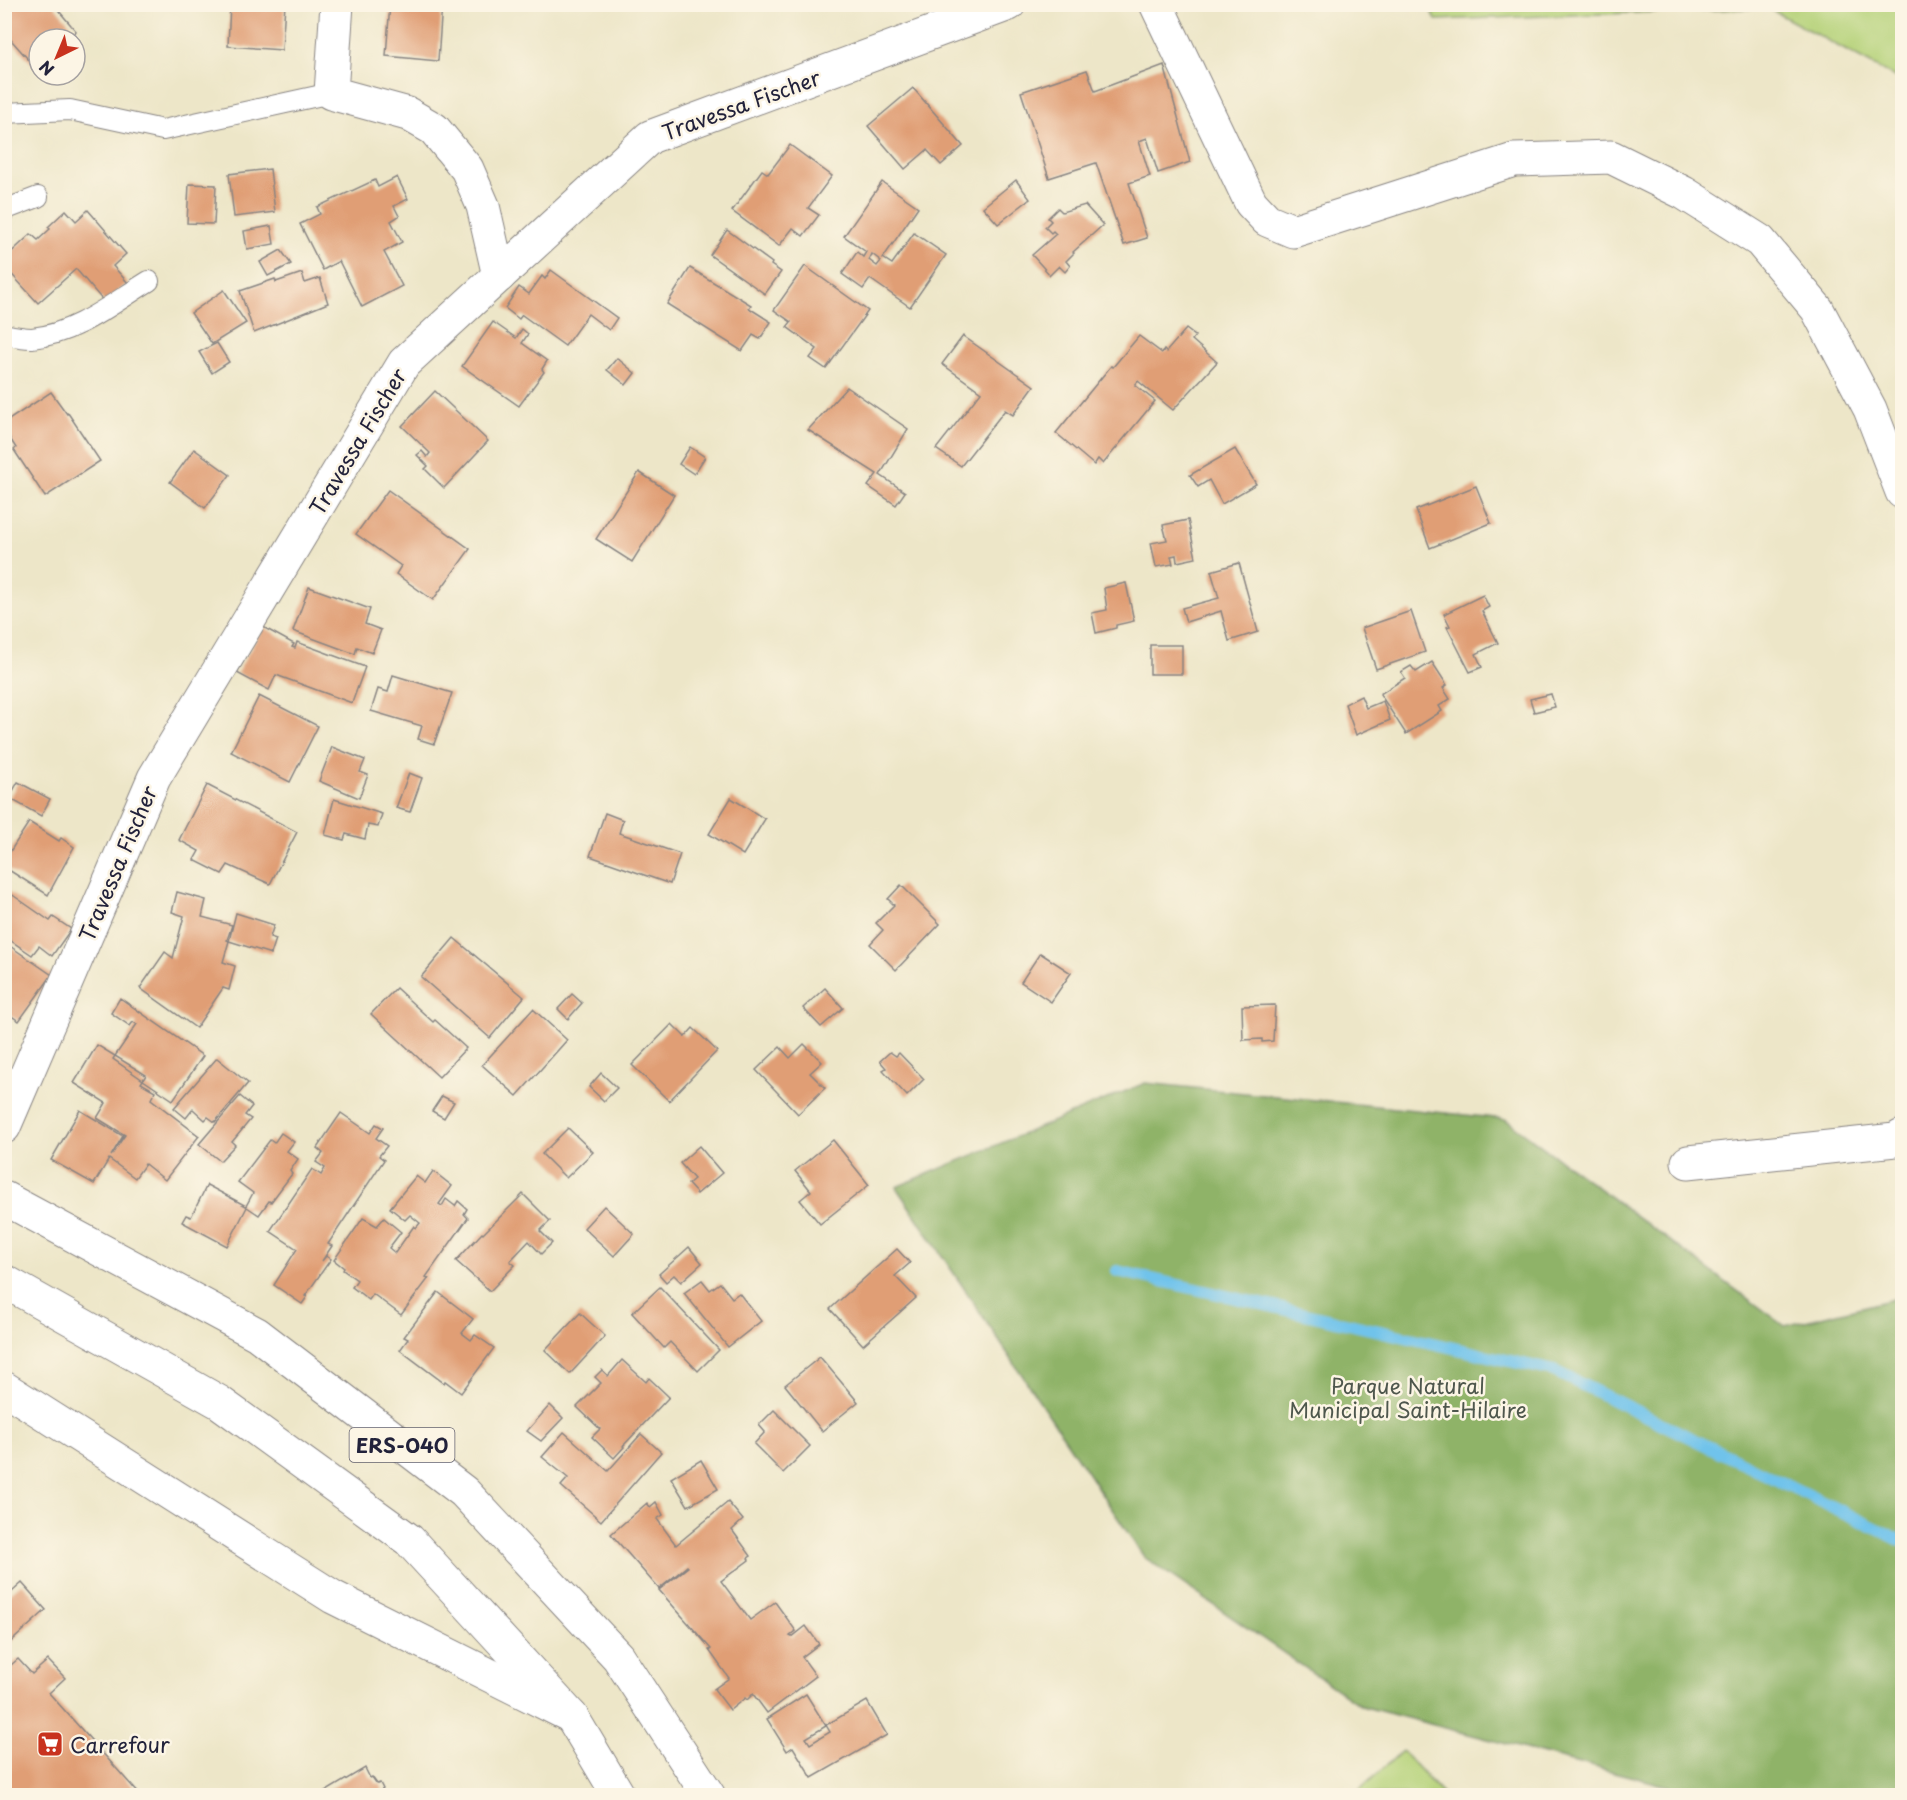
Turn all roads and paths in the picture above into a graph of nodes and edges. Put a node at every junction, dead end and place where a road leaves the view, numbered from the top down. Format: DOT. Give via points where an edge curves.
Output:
graph roads {
  1 [pos="337,4"];
  2 [pos="1010,4"];
  3 [pos="1156,4"];
  4 [pos="331,93"];
  5 [pos="4,113"];
  6 [pos="38,197"];
  7 [pos="4,210"];
  8 [pos="499,276"];
  9 [pos="149,281"];
  10 [pos="4,334"];
  11 [pos="1902,492"];
  12 [pos="4,1127"];
  13 [pos="1902,1136"];
  14 [pos="1689,1162"];
  15 [pos="4,1198"];
  16 [pos="4,1281"];
  17 [pos="4,1388"];
  18 [pos="572,1717"];
  19 [pos="619,1796"];
  20 [pos="709,1796"];
  1 -- 4 [label="street"];
  2 -- 8 [label="street, Travessa Fischer" via="650,137"];
  3 -- 11 [label="street" via="1251,203 1267,220 1293,231 1514,160 1611,157 1684,193 1761,241 1817,309 1870,409"];
  4 -- 5 [label="lane" via="163,130 70,110"];
  4 -- 8 [label="street" via="408,114 434,129 466,169 483,206"];
  6 -- 7 [label="lane"];
  8 -- 12 [label="street, Travessa Fischer" via="404,363 154,778"];
  9 -- 10 [label="lane" via="63,332 30,338"];
  13 -- 14 [label="street" via="1895,1140"];
  15 -- 20 [label="street, ERS-040" via="257,1334 464,1492 618,1656"];
  16 -- 18 [label="street, ERS-040" via="219,1402 409,1540"];
  17 -- 18 [label="street" via="333,1597"];
  18 -- 19 [label="street, ERS-040"];
}
